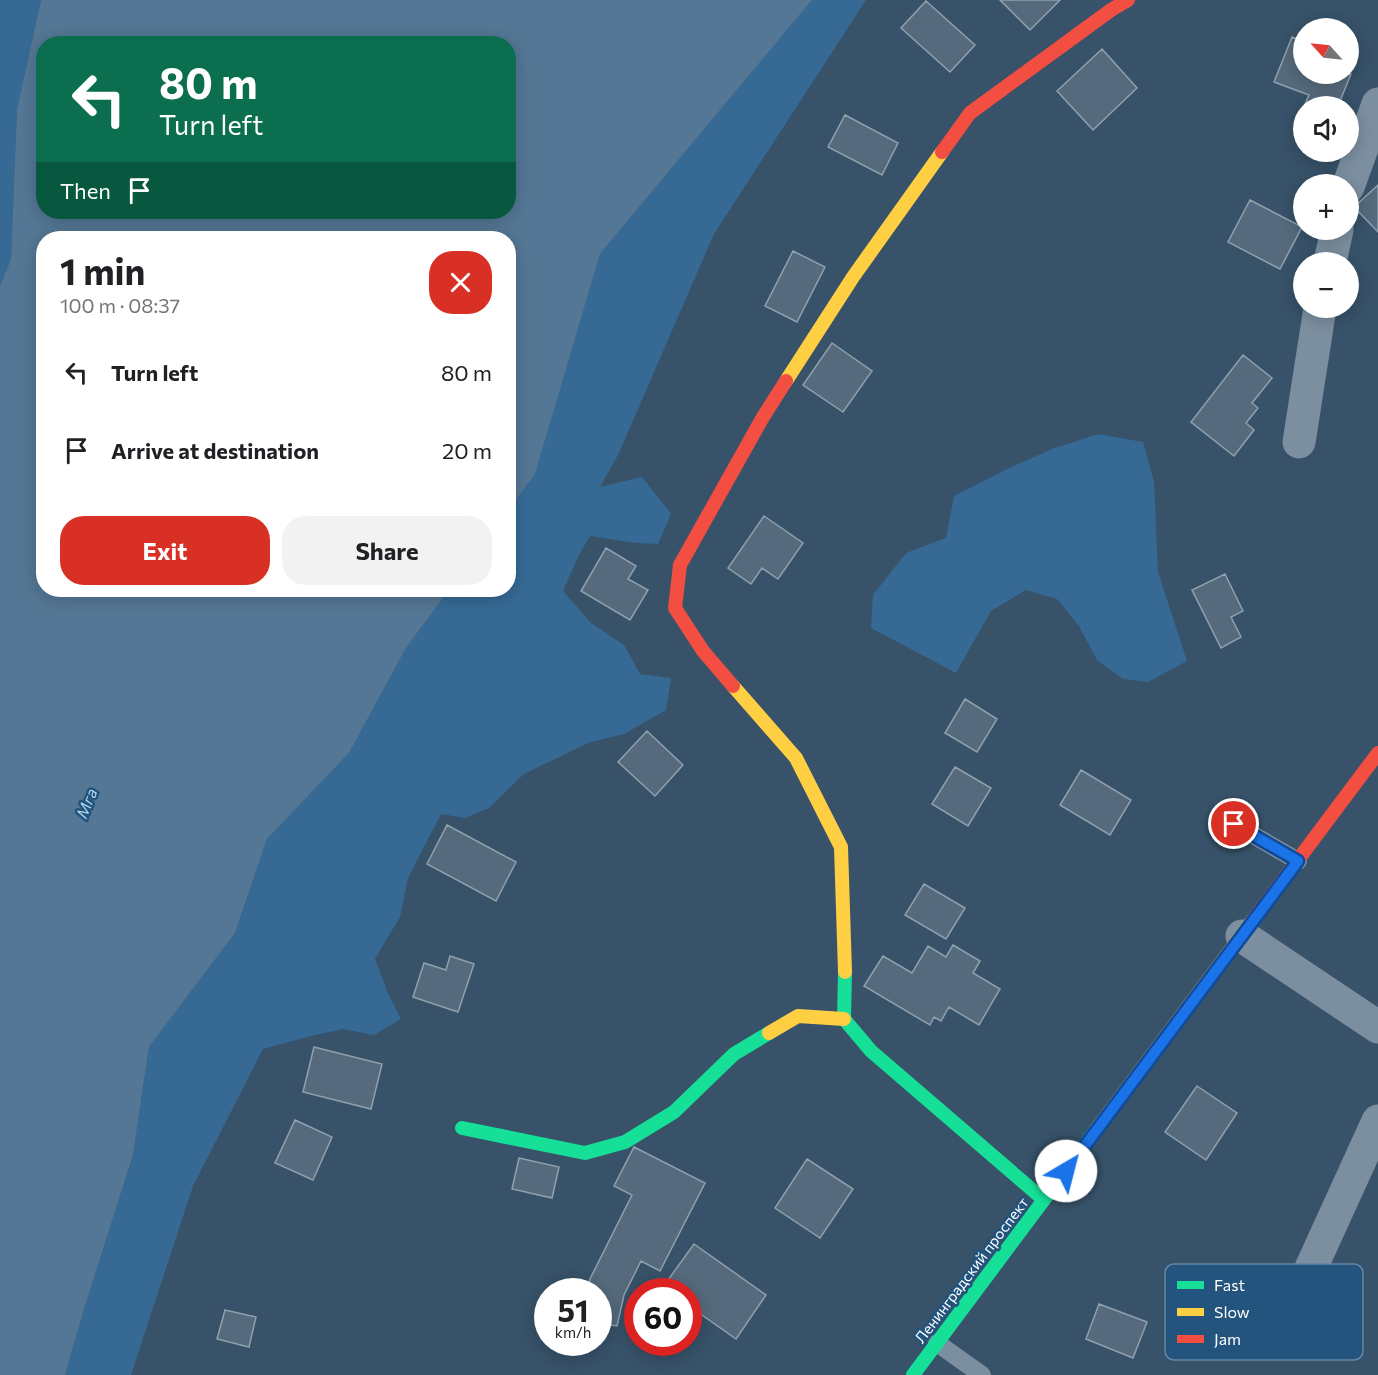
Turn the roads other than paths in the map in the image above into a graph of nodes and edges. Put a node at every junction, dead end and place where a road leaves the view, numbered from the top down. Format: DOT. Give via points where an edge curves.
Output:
graph roads {
  1 [pos="1128,0"];
  2 [pos="1378,104"];
  3 [pos="1353,174"];
  4 [pos="1318,318"];
  5 [pos="1299,442"];
  6 [pos="1378,753"];
  7 [pos="1234,824"];
  8 [pos="1298,861"];
  9 [pos="1242,936"];
  10 [pos="844,1019"];
  11 [pos="1378,1027"];
  12 [pos="1378,1121"];
  13 [pos="462,1128"];
  14 [pos="1044,1200"];
  15 [pos="1313,1264"];
  16 [pos="937,1343"];
  17 [pos="913,1375"];
  18 [pos="982,1375"];
  1 -- 10 [label="street" via="970,113 853,277 769,407 680,565 675,608 703,651 796,758 841,847"];
  2 -- 3 [label="street"];
  4 -- 5 [label="street"];
  6 -- 8 [label="street, Ленинградский проспект"];
  7 -- 8 [label="lane"];
  8 -- 9 [label="street, Ленинградский проспект"];
  9 -- 11 [label="street"];
  9 -- 14 [label="street, Ленинградский проспект"];
  10 -- 13 [label="street" via="798,1016 734,1054 674,1112 626,1142 585,1153"];
  10 -- 14 [label="street" via="872,1051"];
  12 -- 15 [label="street"];
  14 -- 16 [label="street, Ленинградский проспект"];
  16 -- 17 [label="street, Ленинградский проспект"];
  16 -- 18 [label="lane"];
}
